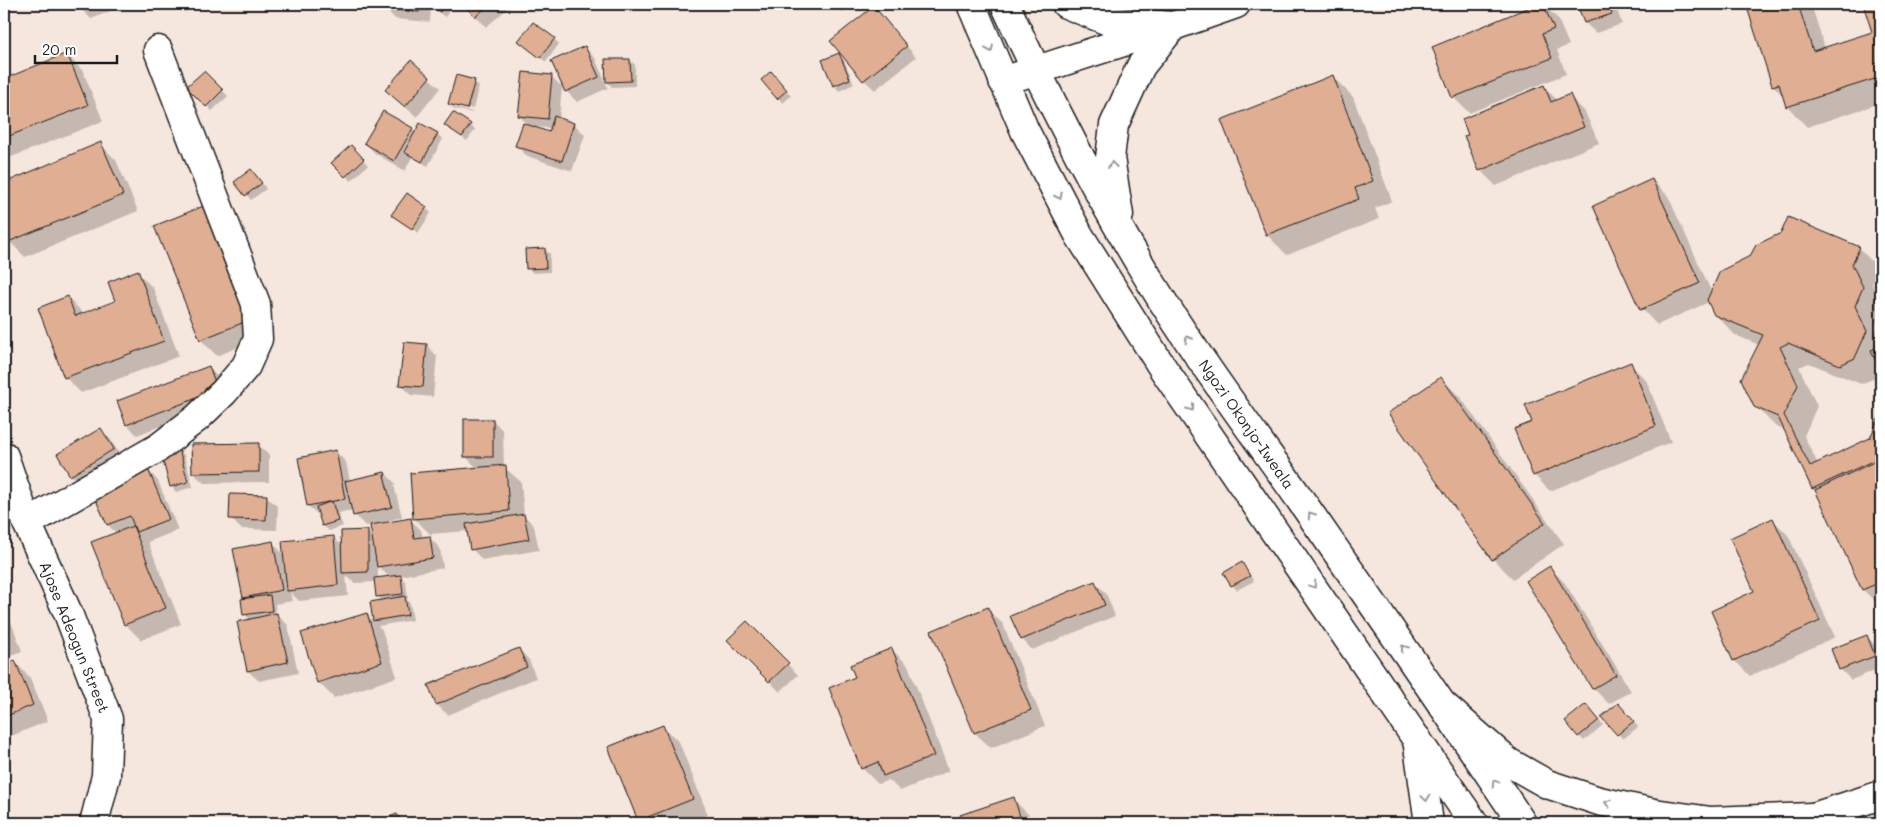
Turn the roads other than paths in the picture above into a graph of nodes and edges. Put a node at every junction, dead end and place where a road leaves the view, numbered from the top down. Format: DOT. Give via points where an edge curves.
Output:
graph roads {
  1 [pos="971,4"];
  2 [pos="1005,4"];
  3 [pos="1066,4"];
  4 [pos="1236,4"];
  5 [pos="1173,26"];
  6 [pos="158,50"];
  7 [pos="1035,70"];
  8 [pos="1003,81"];
  9 [pos="1121,230"];
  10 [pos="4,456"];
  11 [pos="27,523"];
  12 [pos="1443,704"];
  13 [pos="1417,739"];
  14 [pos="1881,795"];
  15 [pos="1803,820"];
  16 [pos="94,823"];
  17 [pos="1429,823"];
  18 [pos="1474,823"];
  19 [pos="1522,823"];
  1 -- 8 [label="street, one-way"];
  2 -- 7 [label="street, Ngozi Okonjo-Iweala"];
  3 -- 5 [label="street" via="1108,21"];
  4 -- 5 [label="street"];
  5 -- 7 [label="street"];
  9 -- 5 [label="street, one-way" via="1110,158 1114,125 1142,66"];
  6 -- 11 [label="street" via="256,304 258,339 246,366 197,418 158,448"];
  7 -- 8 [label="street"];
  7 -- 9 [label="street, Ngozi Okonjo-Iweala" via="1083,165"];
  8 -- 13 [label="street, one-way" via="1025,131 1082,240 1162,367"];
  12 -- 9 [label="street, Ngozi Okonjo-Iweala, one-way" via="1211,373 1152,285"];
  10 -- 11 [label="street, Ajose Adeogun Street"];
  11 -- 16 [label="street, Ajose Adeogun Street" via="68,613 108,719 106,776"];
  15 -- 12 [label="street, one-way" via="1711,822 1599,801 1547,784 1508,762"];
  19 -- 12 [label="street, Ngozi Okonjo-Iweala, one-way"];
  13 -- 17 [label="street, one-way"];
  13 -- 18 [label="street"];
  14 -- 15 [label="street"];
}
